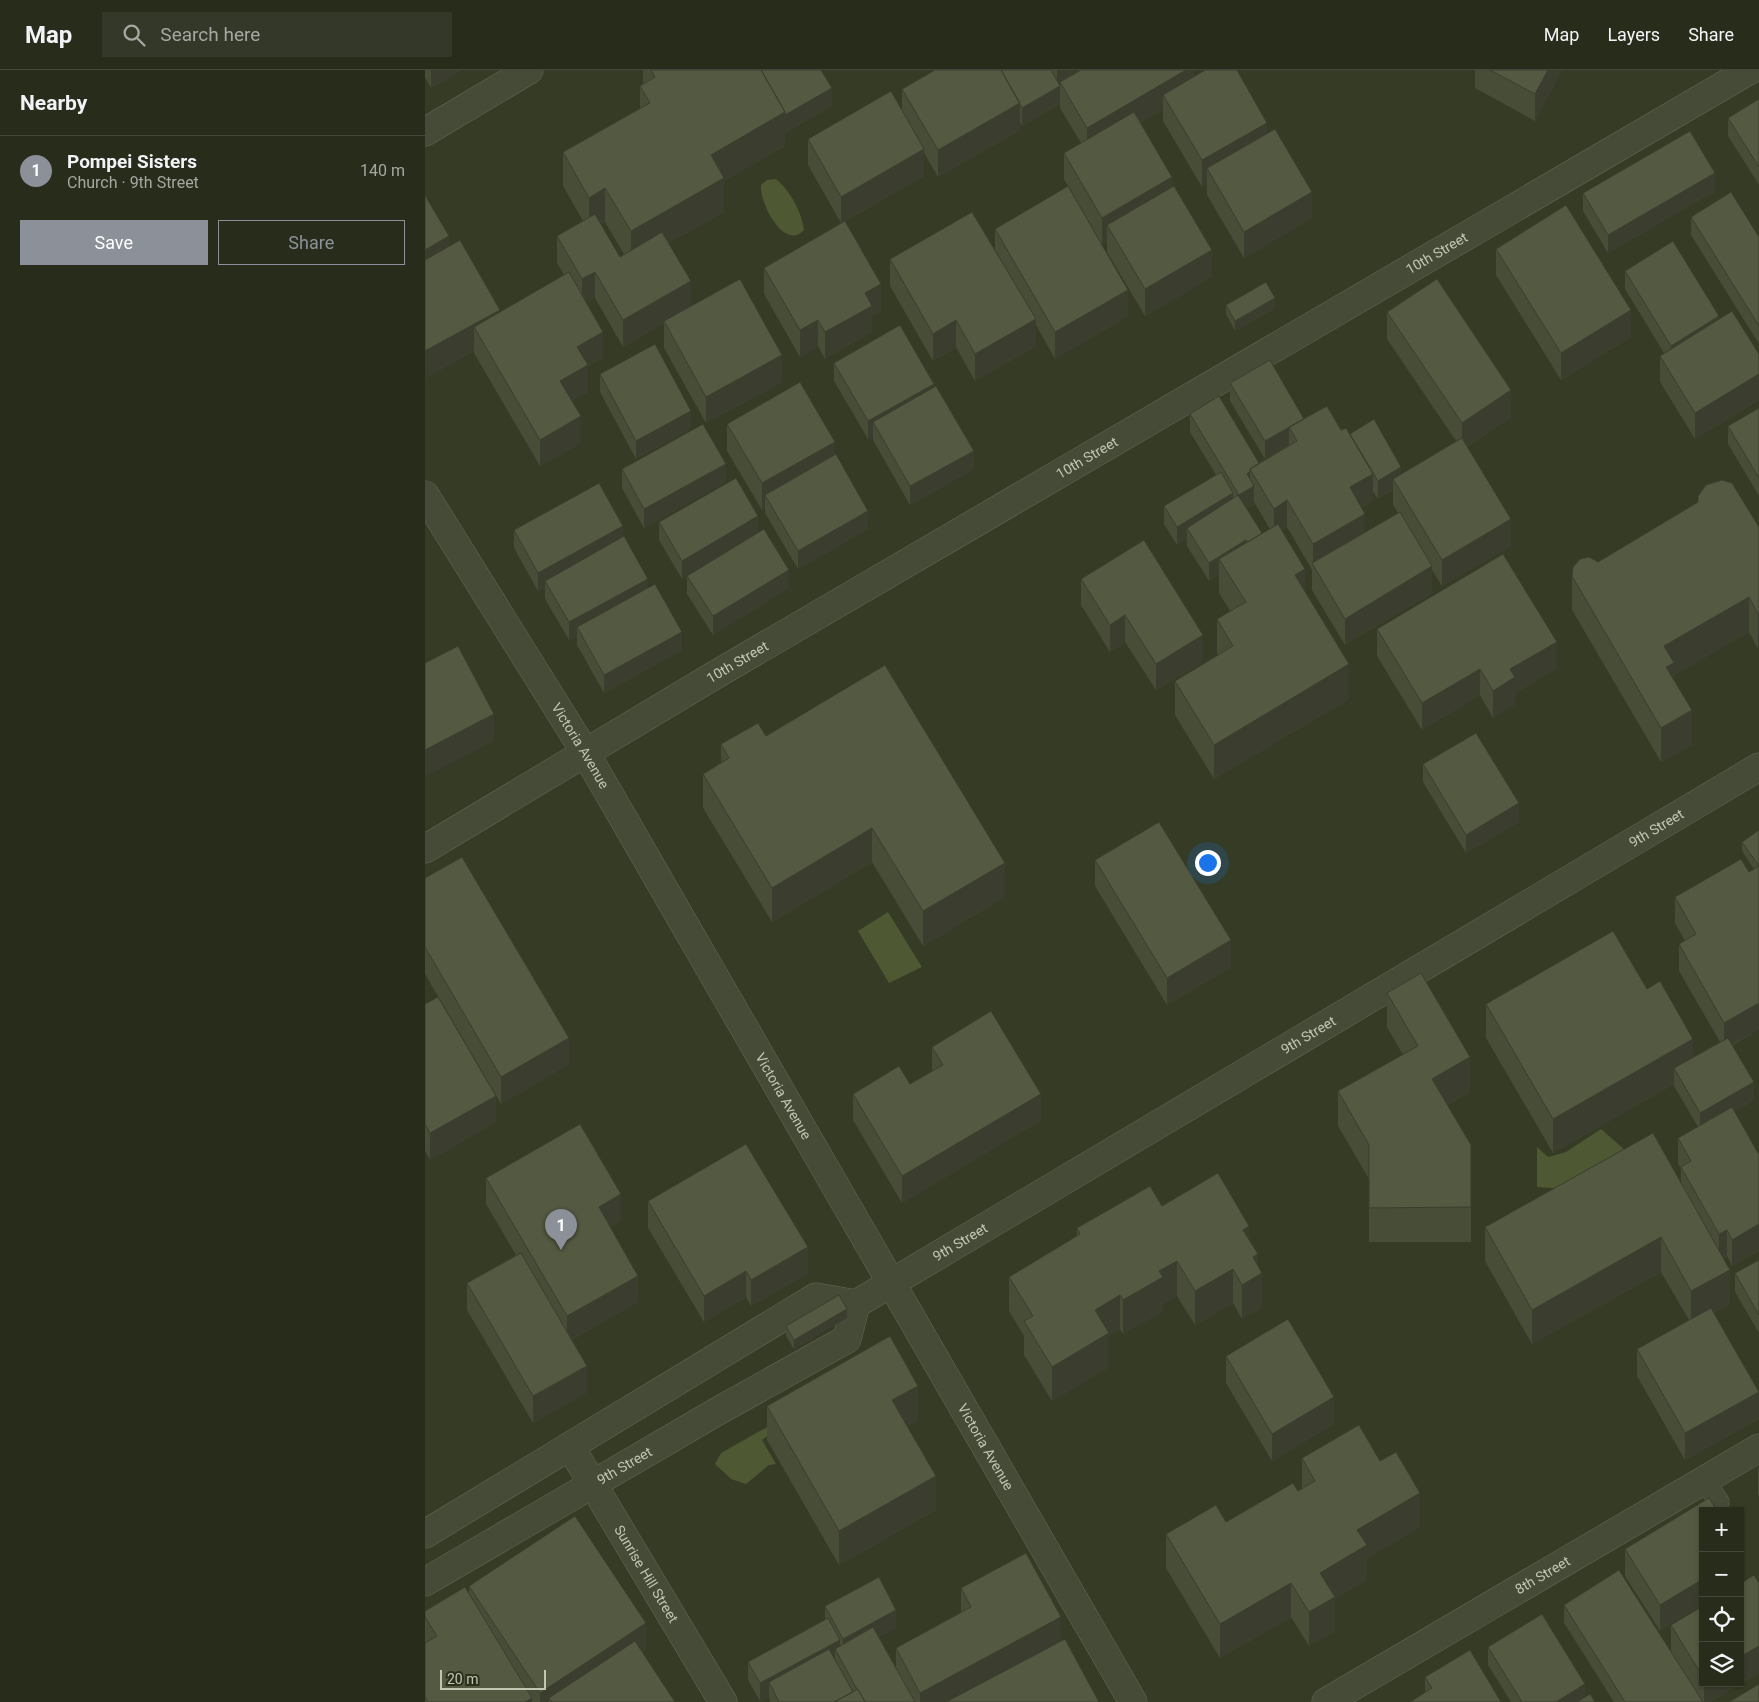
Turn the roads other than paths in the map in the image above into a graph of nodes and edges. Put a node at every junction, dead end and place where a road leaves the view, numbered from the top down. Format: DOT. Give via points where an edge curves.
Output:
graph roads {
  1 [pos="529,70"];
  2 [pos="1750,70"];
  3 [pos="427,126"];
  4 [pos="425,495"];
  5 [pos="585,752"];
  6 [pos="1759,767"];
  7 [pos="425,849"];
  8 [pos="892,1283"];
  9 [pos="856,1304"];
  10 [pos="570,1446"];
  11 [pos="1759,1448"];
  12 [pos="592,1484"];
  13 [pos="425,1534"];
  14 [pos="425,1582"];
  15 [pos="723,1702"];
  16 [pos="1133,1702"];
  17 [pos="1325,1702"];
  1 -- 3 [label="street"];
  2 -- 5 [label="street, 10th Street"];
  4 -- 5 [label="street, Victoria Avenue"];
  5 -- 7 [label="street, 10th Street"];
  5 -- 8 [label="street, Victoria Avenue"];
  6 -- 8 [label="street, 9th Street"];
  8 -- 9 [label="street, 9th Street"];
  8 -- 16 [label="street, Victoria Avenue"];
  9 -- 10 [label="street" via="816,1297"];
  9 -- 12 [label="street, 9th Street" via="847,1339"];
  10 -- 12 [label="street, Sunrise Hill Street"];
  10 -- 13 [label="street"];
  11 -- 17 [label="street, 8th Street" via="1712,1491"];
  12 -- 14 [label="street, 9th Street"];
  12 -- 15 [label="street, Sunrise Hill Street"];
}
